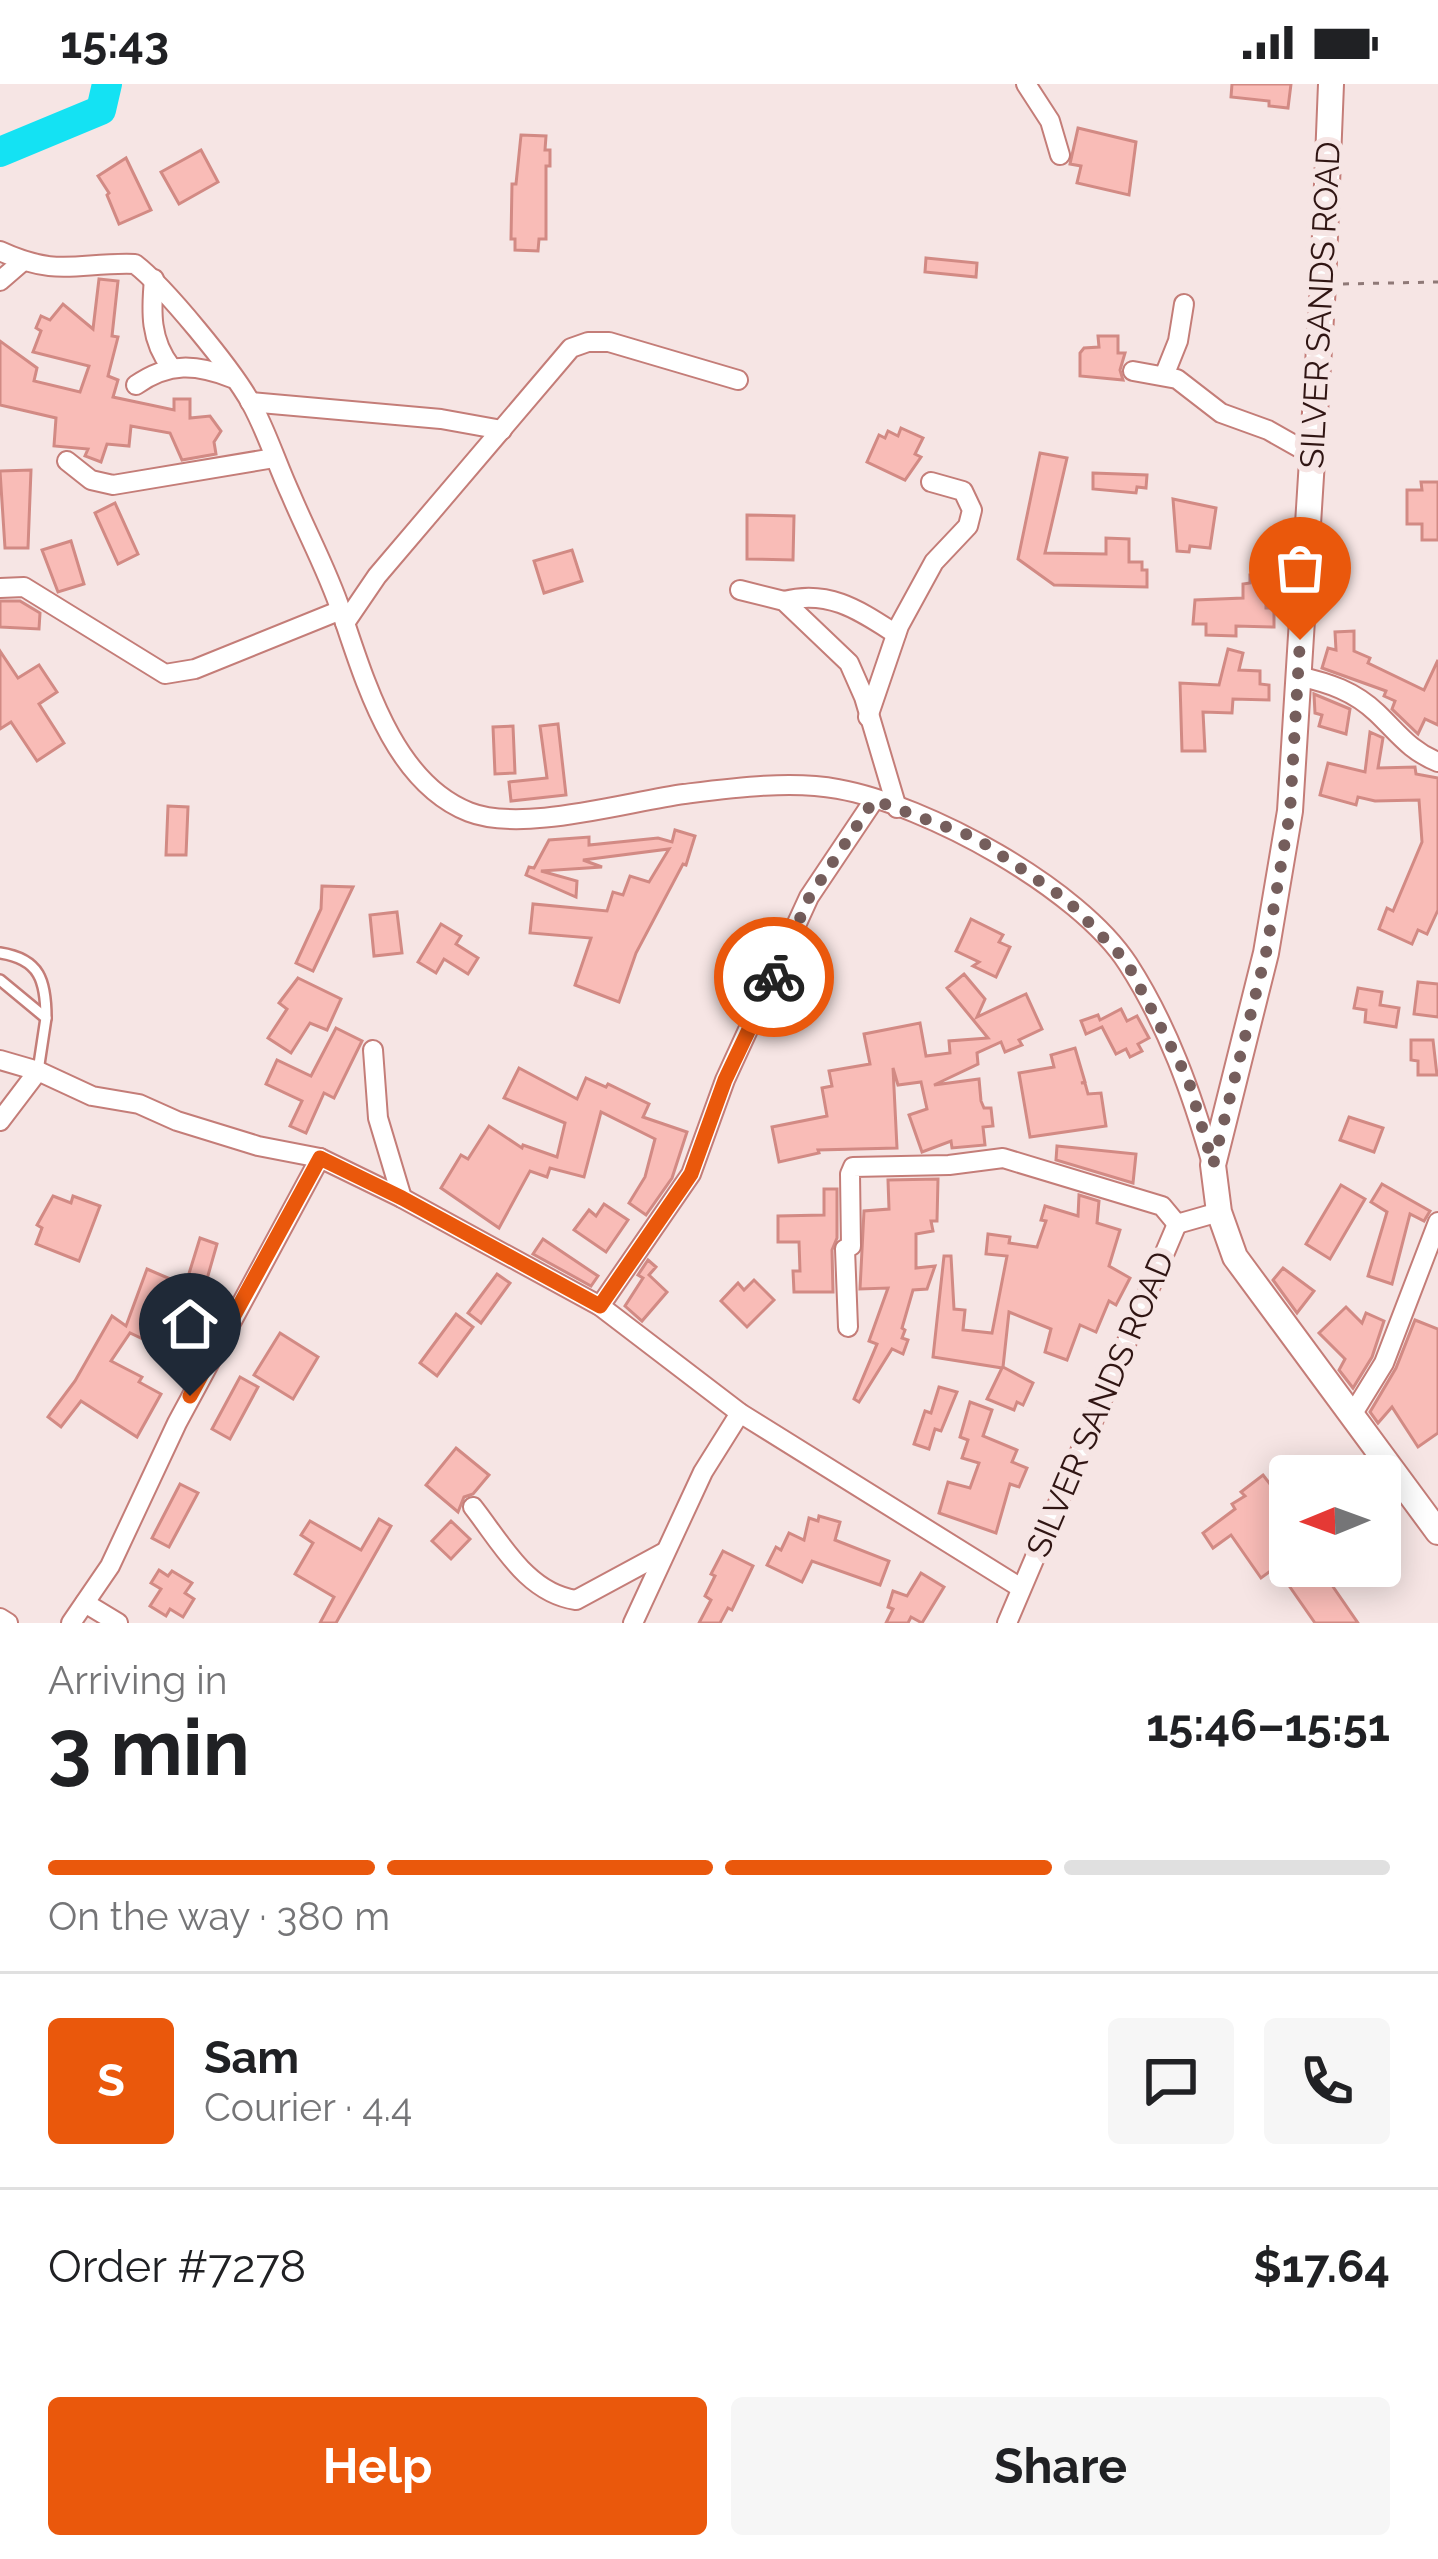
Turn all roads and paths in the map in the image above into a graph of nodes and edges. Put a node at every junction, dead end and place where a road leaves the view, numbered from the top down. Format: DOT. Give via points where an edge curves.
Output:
graph roads {
  1 [pos="1026,84"];
  2 [pos="1330,84"];
  3 [pos="1060,155"];
  4 [pos="0,251"];
  5 [pos="22,262"];
  6 [pos="154,279"];
  7 [pos="0,280"];
  8 [pos="1438,282"];
  9 [pos="1323,285"];
  10 [pos="1184,304"];
  11 [pos="171,367"];
  12 [pos="1133,371"];
  13 [pos="1164,376"];
  14 [pos="233,379"];
  15 [pos="738,380"];
  16 [pos="136,385"];
  17 [pos="250,402"];
  18 [pos="502,430"];
  19 [pos="1314,449"];
  20 [pos="274,458"];
  21 [pos="67,461"];
  22 [pos="931,482"];
  23 [pos="0,588"];
  24 [pos="740,590"];
  25 [pos="784,601"];
  26 [pos="343,616"];
  27 [pos="896,634"];
  28 [pos="1298,676"];
  29 [pos="868,717"];
  30 [pos="1438,762"];
  31 [pos="874,800"];
  32 [pos="897,808"];
  33 [pos="0,953"];
  34 [pos="0,980"];
  35 [pos="46,1018"];
  36 [pos="373,1050"];
  37 [pos="0,1060"];
  38 [pos="38,1071"];
  39 [pos="0,1121"];
  40 [pos="320,1158"];
  41 [pos="1213,1165"];
  42 [pos="402,1198"];
  43 [pos="1219,1212"];
  44 [pos="1438,1222"];
  45 [pos="1177,1224"];
  46 [pos="600,1306"];
  47 [pos="848,1327"];
  48 [pos="740,1413"];
  49 [pos="1352,1415"];
  50 [pos="472,1507"];
  51 [pos="1438,1532"];
  52 [pos="663,1552"];
  53 [pos="1021,1588"];
  54 [pos="85,1603"];
  55 [pos="0,1618"];
  56 [pos="8,1623"];
  57 [pos="71,1623"];
  58 [pos="118,1623"];
  59 [pos="633,1623"];
  60 [pos="1007,1623"];
  1 -- 3 [label="street"];
  2 -- 9 [label="street, SILVER SANDS ROAD"];
  4 -- 5 [label="street"];
  5 -- 6 [label="street" via="68,270 135,264"];
  5 -- 7 [label="street"];
  6 -- 11 [label="street" via="152,325"];
  6 -- 14 [label="street"];
  8 -- 9 [label="path"];
  9 -- 19 [label="street, SILVER SANDS ROAD"];
  10 -- 13 [label="street"];
  11 -- 14 [label="street" via="204,367"];
  11 -- 16 [label="street"];
  12 -- 13 [label="street"];
  13 -- 19 [label="street" via="1221,412"];
  14 -- 17 [label="street"];
  15 -- 18 [label="street" via="588,342 571,347"];
  17 -- 18 [label="street"];
  17 -- 20 [label="street"];
  18 -- 26 [label="street"];
  19 -- 28 [label="street, SILVER SANDS ROAD"];
  20 -- 21 [label="street" via="113,485"];
  20 -- 26 [label="street"];
  22 -- 27 [label="street" via="963,491 972,510"];
  23 -- 26 [label="street" via="24,587 165,674"];
  24 -- 25 [label="street"];
  25 -- 27 [label="street" via="841,602"];
  25 -- 29 [label="street" via="849,663"];
  26 -- 31 [label="street" via="405,760 469,812 513,821 803,786"];
  27 -- 29 [label="street"];
  28 -- 30 [label="street" via="1352,693 1396,737"];
  28 -- 41 [label="street, SILVER SANDS ROAD" via="1290,812 1266,953"];
  29 -- 32 [label="street"];
  31 -- 32 [label="street"];
  31 -- 46 [label="street" via="809,898 691,1174"];
  32 -- 41 [label="street" via="976,838 1067,900 1126,961 1188,1079"];
  33 -- 35 [label="lane" via="40,974"];
  34 -- 35 [label="lane"];
  35 -- 38 [label="lane"];
  36 -- 42 [label="street" via="378,1118"];
  37 -- 38 [label="street"];
  38 -- 39 [label="street"];
  38 -- 40 [label="street" via="92,1096"];
  40 -- 42 [label="street"];
  40 -- 54 [label="street"];
  41 -- 43 [label="street"];
  42 -- 46 [label="street"];
  43 -- 45 [label="street, SILVER SANDS ROAD"];
  43 -- 49 [label="street" via="1235,1257"];
  44 -- 49 [label="street" via="1384,1363"];
  45 -- 47 [label="street" via="1162,1206 1003,1158 854,1168"];
  45 -- 53 [label="street, SILVER SANDS ROAD"];
  46 -- 48 [label="street"];
  48 -- 52 [label="street"];
  48 -- 53 [label="street"];
  49 -- 51 [label="street"];
  50 -- 52 [label="street" via="530,1580 562,1598 576,1600"];
  52 -- 59 [label="street"];
  53 -- 60 [label="street, SILVER SANDS ROAD"];
  54 -- 57 [label="street"];
  54 -- 58 [label="street"];
  55 -- 56 [label="street"];
}
